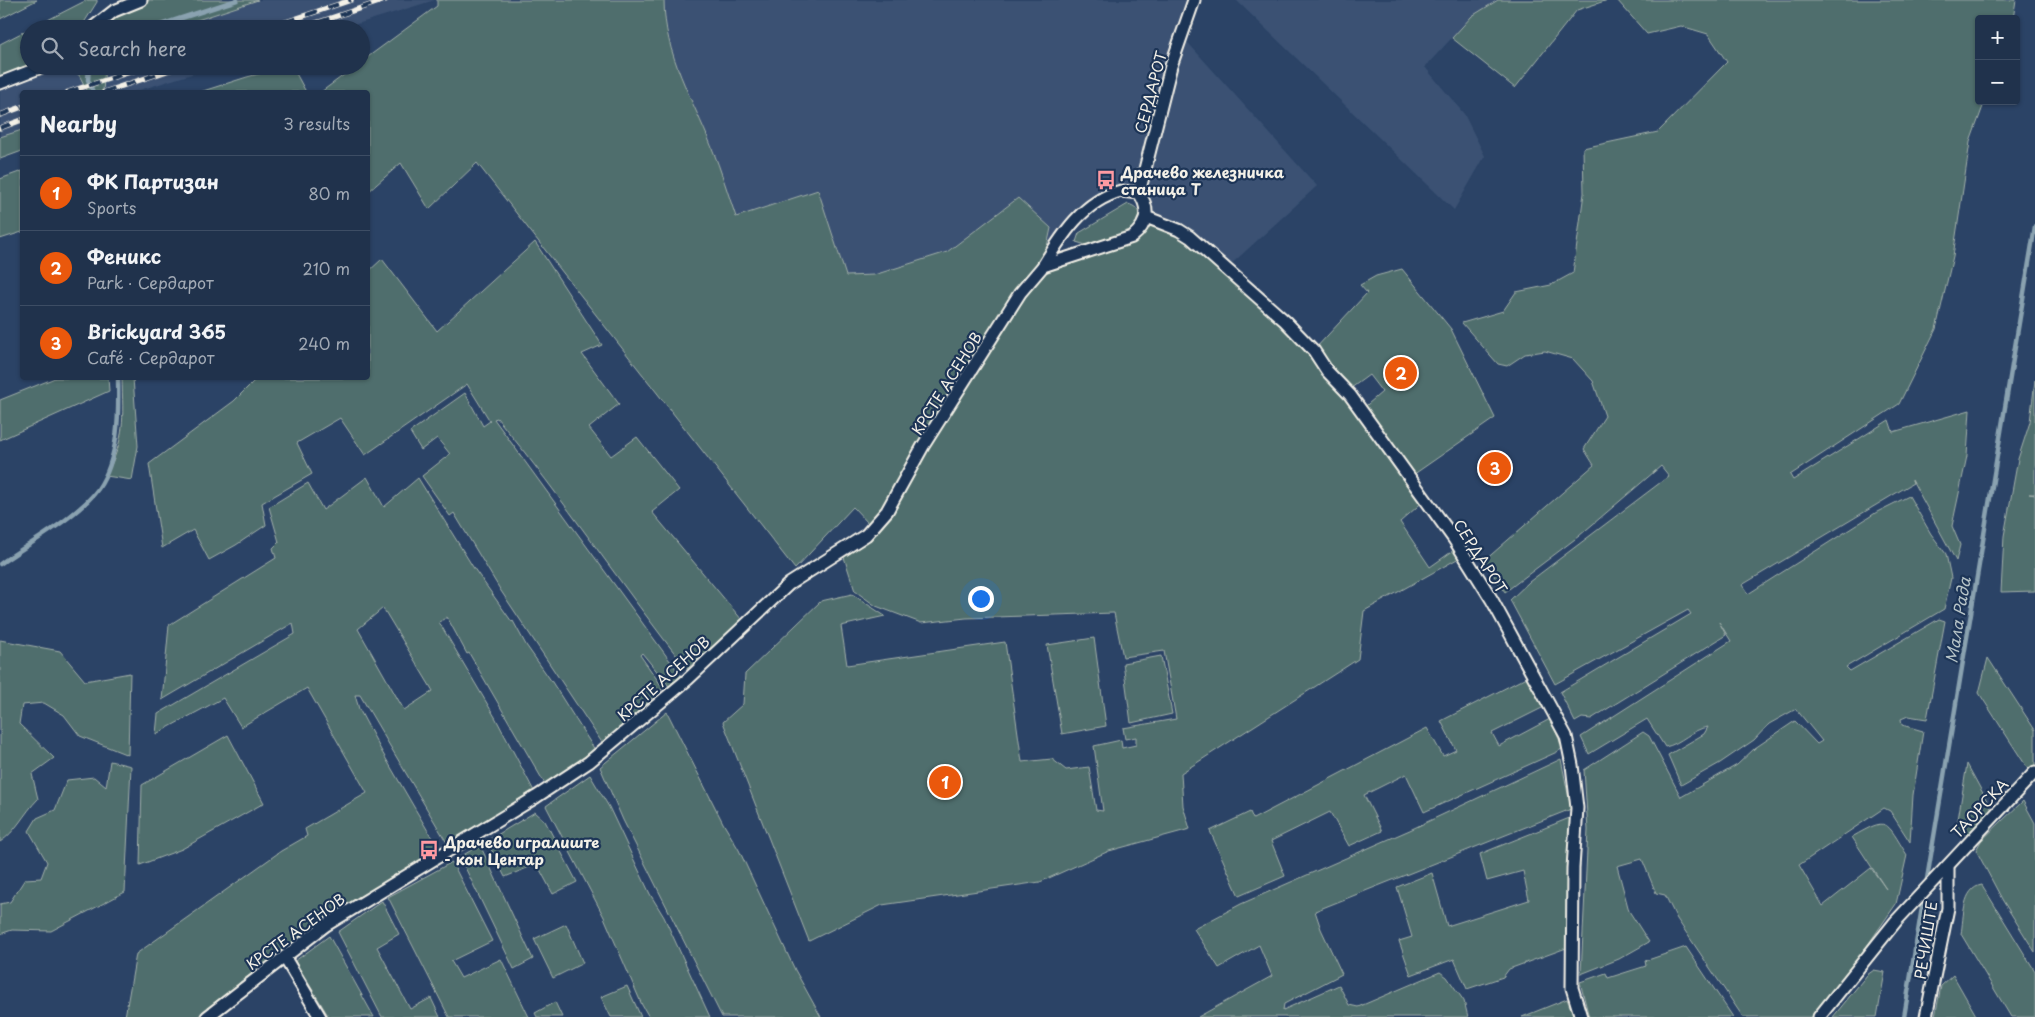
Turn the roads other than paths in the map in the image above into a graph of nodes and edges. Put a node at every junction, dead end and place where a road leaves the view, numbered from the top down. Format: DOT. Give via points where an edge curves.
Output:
graph roads {
  1 [pos="141,0"];
  2 [pos="1194,0"];
  3 [pos="103,20"];
  4 [pos="21,75"];
  5 [pos="0,83"];
  6 [pos="1139,194"];
  7 [pos="1146,217"];
  8 [pos="1043,266"];
  9 [pos="2035,772"];
  10 [pos="1948,868"];
  11 [pos="285,958"];
  12 [pos="207,1017"];
  13 [pos="320,1017"];
  14 [pos="1581,1017"];
  15 [pos="1820,1017"];
  16 [pos="1926,1017"];
  1 -- 3 [label="street" via="114,11"];
  2 -- 6 [label="street, СЕРДАРОТ" via="1171,66"];
  4 -- 5 [label="street"];
  6 -- 7 [label="street" via="1145,202"];
  6 -- 8 [label="street, КРСТЕ АСЕНОВ" via="1128,191 1108,194 1080,214"];
  7 -- 8 [label="street" via="1142,229 1132,237"];
  7 -- 14 [label="street, СЕРДАРОТ" via="1190,237 1314,350 1454,539 1529,666 1566,736 1572,765 1577,808 1572,988"];
  8 -- 11 [label="street, КРСТЕ АСЕНОВ" via="1020,293 923,446 887,511 866,535 789,584 688,679 589,762 346,911"];
  9 -- 10 [label="street, ТАОРСКА" via="1964,846"];
  10 -- 15 [label="street, ТАОРСКА" via="1896,921"];
  10 -- 16 [label="street, РЕЧИШТЕ" via="1948,908"];
  11 -- 12 [label="street, КРСТЕ АСЕНОВ"];
  11 -- 13 [label="street"];
}
